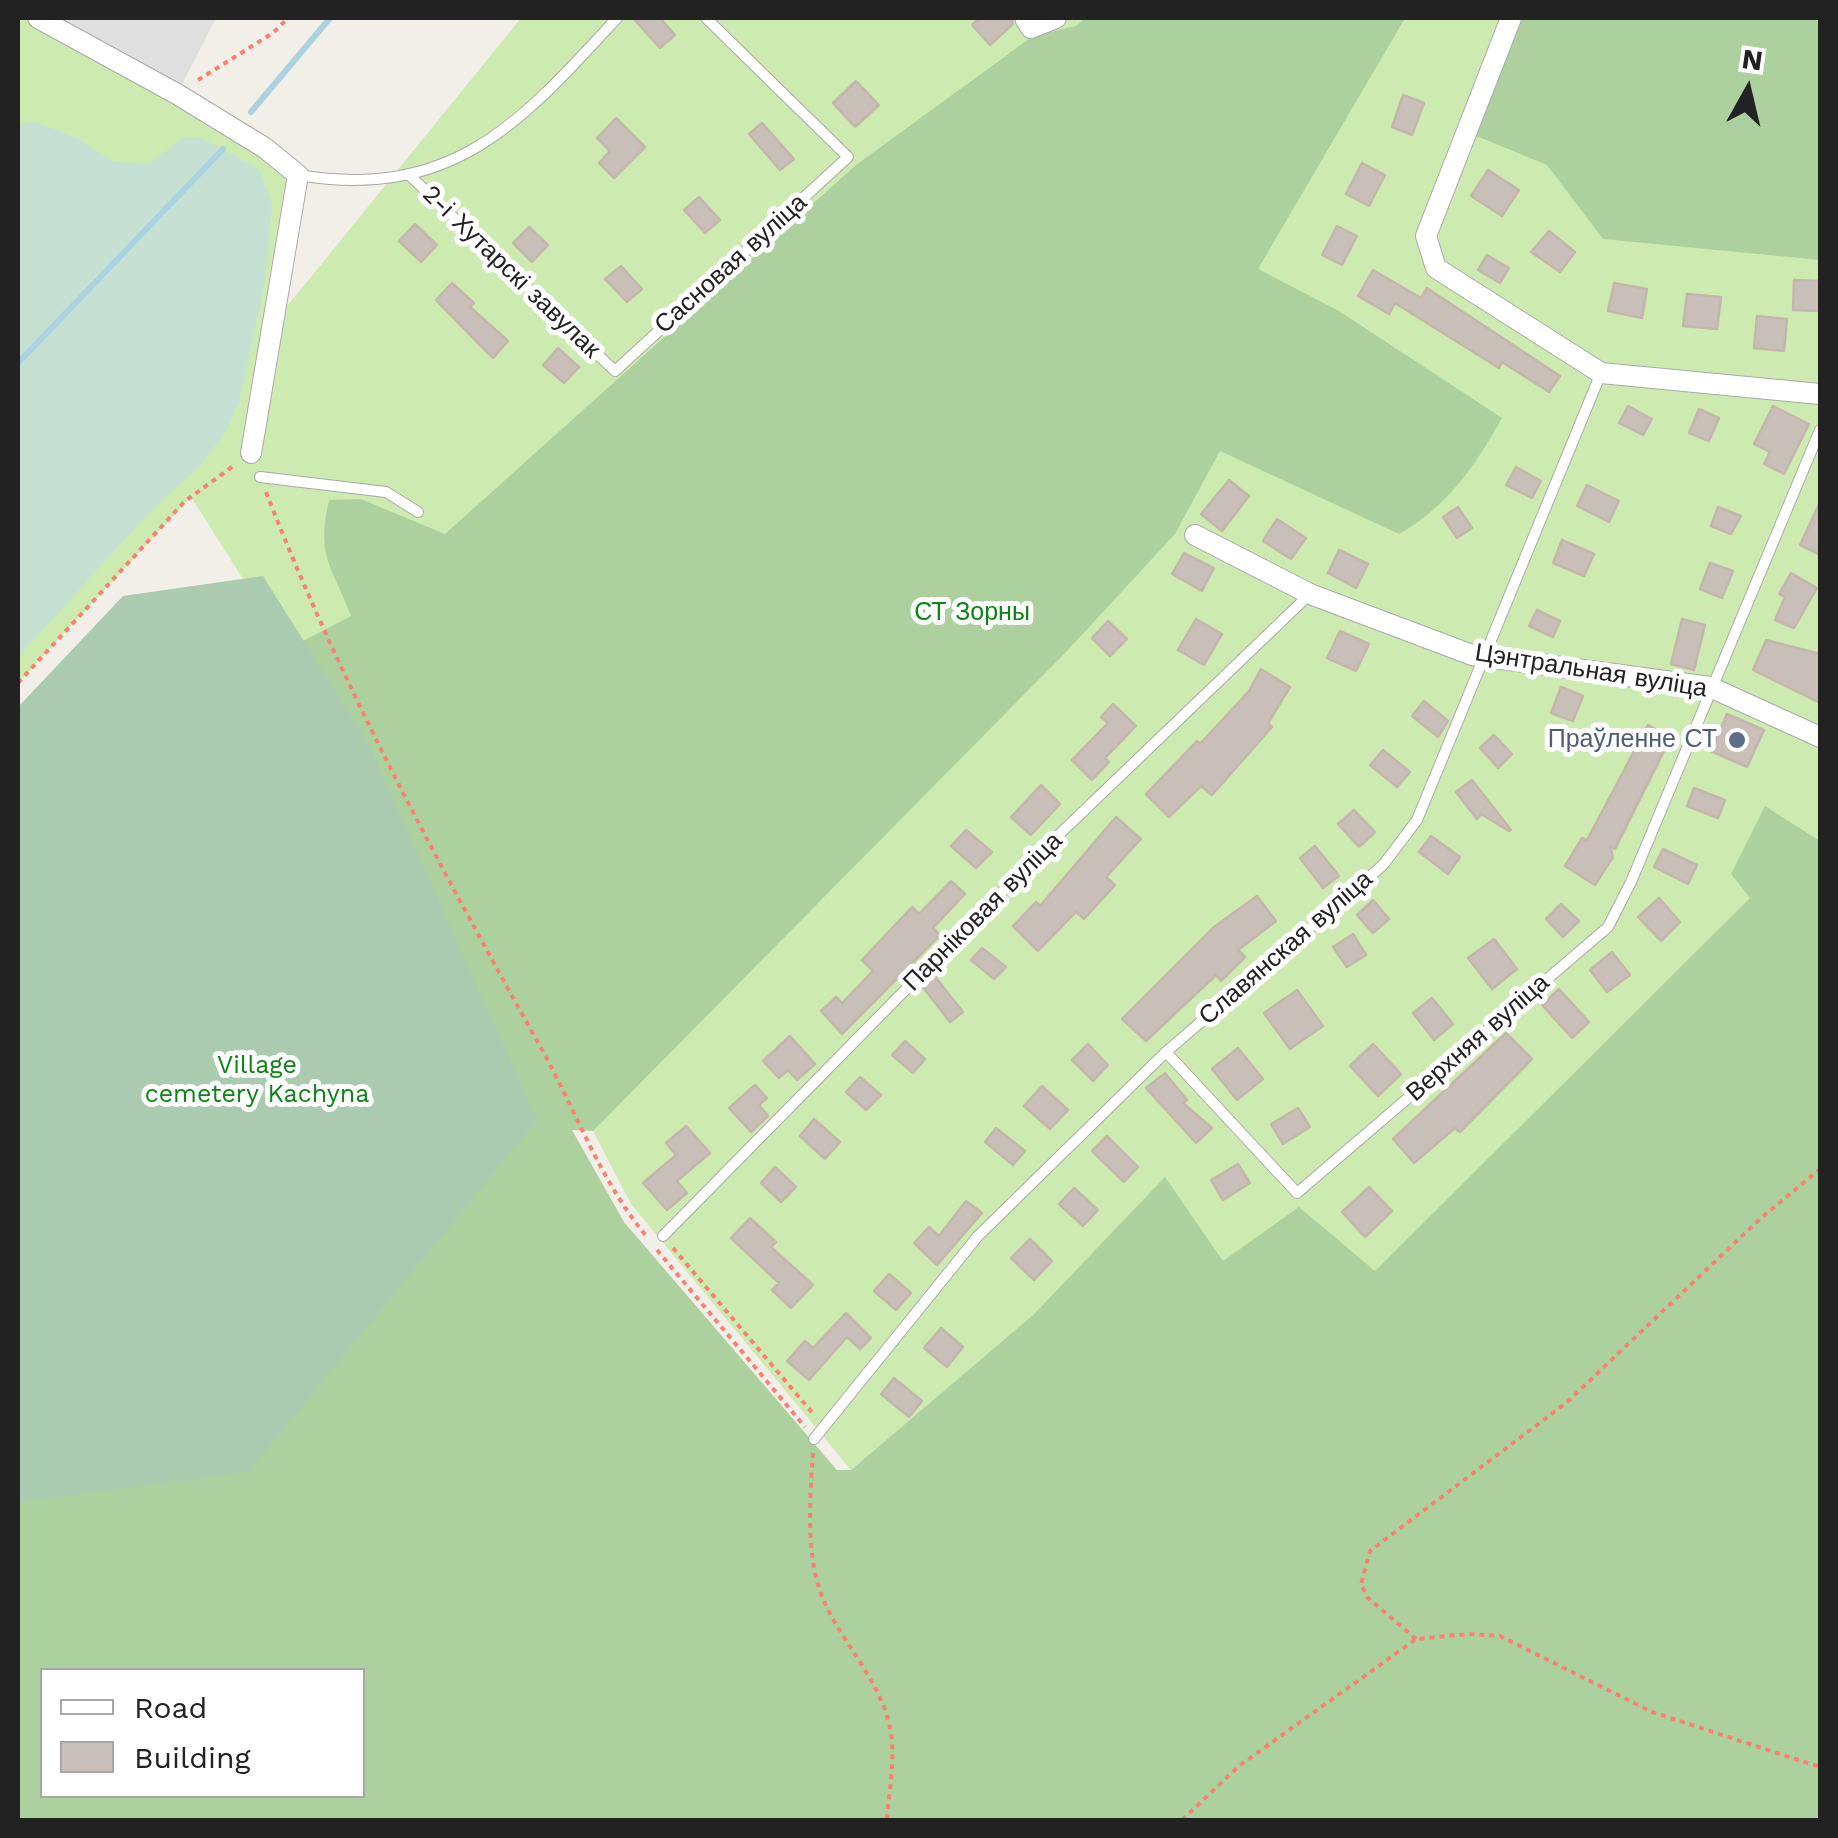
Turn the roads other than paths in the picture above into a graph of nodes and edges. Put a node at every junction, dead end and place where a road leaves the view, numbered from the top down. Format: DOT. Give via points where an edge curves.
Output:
graph roads {
  1 [pos="38,18"];
  2 [pos="617,18"];
  3 [pos="706,18"];
  4 [pos="1056,18"];
  5 [pos="1511,18"];
  6 [pos="1028,23"];
  7 [pos="408,174"];
  8 [pos="298,176"];
  9 [pos="614,370"];
  10 [pos="1602,373"];
  11 [pos="1820,394"];
  12 [pos="1820,430"];
  13 [pos="252,454"];
  14 [pos="260,477"];
  15 [pos="418,512"];
  16 [pos="1196,534"];
  17 [pos="1310,594"];
  18 [pos="1488,659"];
  19 [pos="1710,687"];
  20 [pos="1820,737"];
  21 [pos="1166,1052"];
  22 [pos="663,1236"];
  23 [pos="814,1439"];
  1 -- 8 [label="street" via="177,94"];
  2 -- 7 [label="lane" via="510,128 470,153"];
  3 -- 9 [label="lane, Сасновая вуліца" via="848,157"];
  4 -- 6 [label="street"];
  5 -- 10 [label="street" via="1426,236 1428,252 1436,268"];
  7 -- 8 [label="lane"];
  7 -- 9 [label="lane, 2-і Хутарскі завулак"];
  8 -- 13 [label="street"];
  10 -- 11 [label="street"];
  10 -- 18 [label="lane, Славянская вуліца"];
  12 -- 19 [label="lane"];
  14 -- 15 [label="lane" via="386,492"];
  16 -- 17 [label="street, Цэнтральная вуліца"];
  17 -- 18 [label="street, Цэнтральная вуліца"];
  17 -- 22 [label="lane, Парніковая вуліца" via="1046,847"];
  18 -- 19 [label="street, Цэнтральная вуліца"];
  18 -- 21 [label="lane, Славянская вуліца" via="1418,820 1383,865"];
  19 -- 20 [label="street, Цэнтральная вуліца"];
  19 -- 21 [label="lane, Верхняя вуліца" via="1608,926 1297,1193"];
  21 -- 23 [label="lane, Славянская вуліца" via="978,1236"];
}
